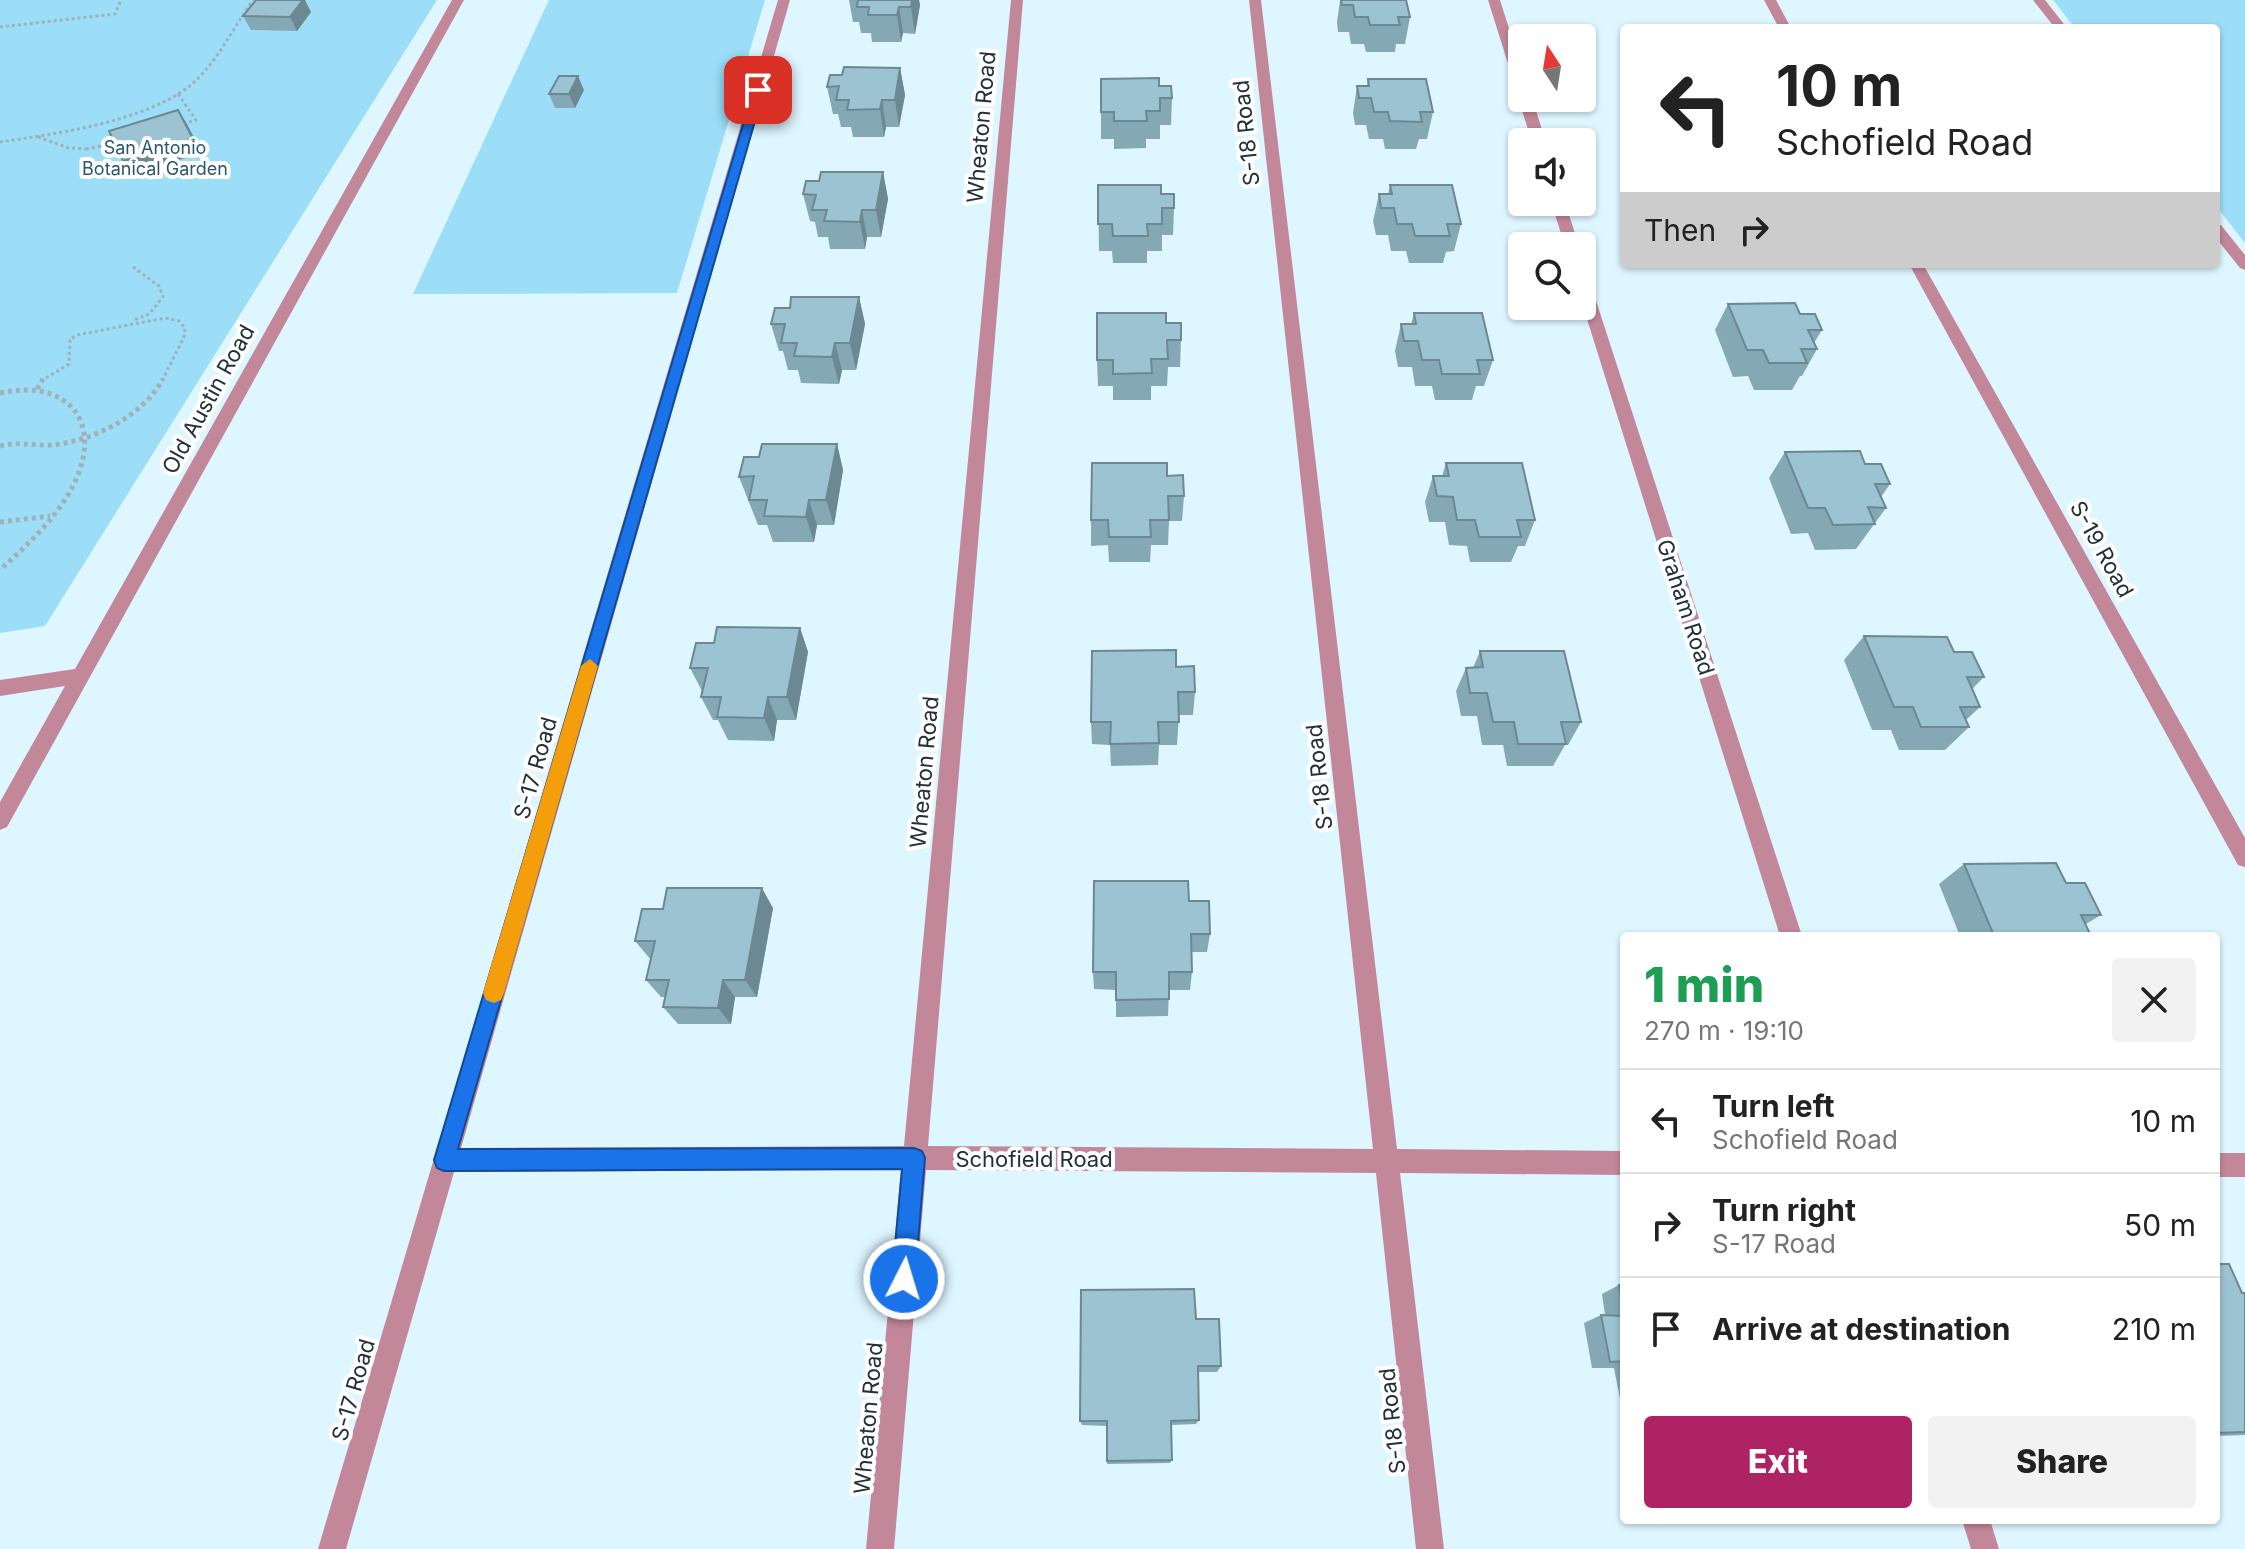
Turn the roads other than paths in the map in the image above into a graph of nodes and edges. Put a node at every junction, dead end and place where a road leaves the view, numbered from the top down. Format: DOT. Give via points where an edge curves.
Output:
graph roads {
  1 [pos="458,0"];
  2 [pos="784,0"];
  3 [pos="1017,0"];
  4 [pos="1255,0"];
  5 [pos="1494,0"];
  6 [pos="1770,0"];
  7 [pos="2039,0"];
  8 [pos="1783,24"];
  9 [pos="2058,24"];
  10 [pos="1508,44"];
  11 [pos="2220,233"];
  12 [pos="2245,265"];
  13 [pos="1918,268"];
  14 [pos="1595,320"];
  15 [pos="81,676"];
  16 [pos="0,688"];
  17 [pos="0,821"];
  18 [pos="2245,858"];
  19 [pos="1790,932"];
  20 [pos="914,1158"];
  21 [pos="444,1160"];
  22 [pos="1387,1162"];
  23 [pos="1620,1163"];
  24 [pos="2220,1165"];
  25 [pos="2245,1165"];
  26 [pos="1977,1524"];
  27 [pos="332,1549"];
  28 [pos="880,1549"];
  29 [pos="1430,1549"];
  30 [pos="1985,1549"];
  1 -- 15 [label="street, Old Austin Road"];
  2 -- 21 [label="street, S-17 Road"];
  3 -- 20 [label="street, Wheaton Road"];
  4 -- 22 [label="street, S-18 Road"];
  5 -- 10 [label="street"];
  6 -- 8 [label="street"];
  7 -- 9 [label="street"];
  11 -- 12 [label="street"];
  13 -- 18 [label="street, S-19 Road"];
  14 -- 19 [label="street, Graham Road"];
  15 -- 16 [label="street"];
  15 -- 17 [label="street, Old Austin Road"];
  20 -- 21 [label="street, Schofield Road"];
  20 -- 22 [label="street, Schofield Road"];
  20 -- 28 [label="street, Wheaton Road"];
  21 -- 27 [label="street, S-17 Road"];
  22 -- 23 [label="street, Schofield Road"];
  22 -- 29 [label="street, S-18 Road"];
  24 -- 25 [label="street"];
  26 -- 30 [label="street"];
}
